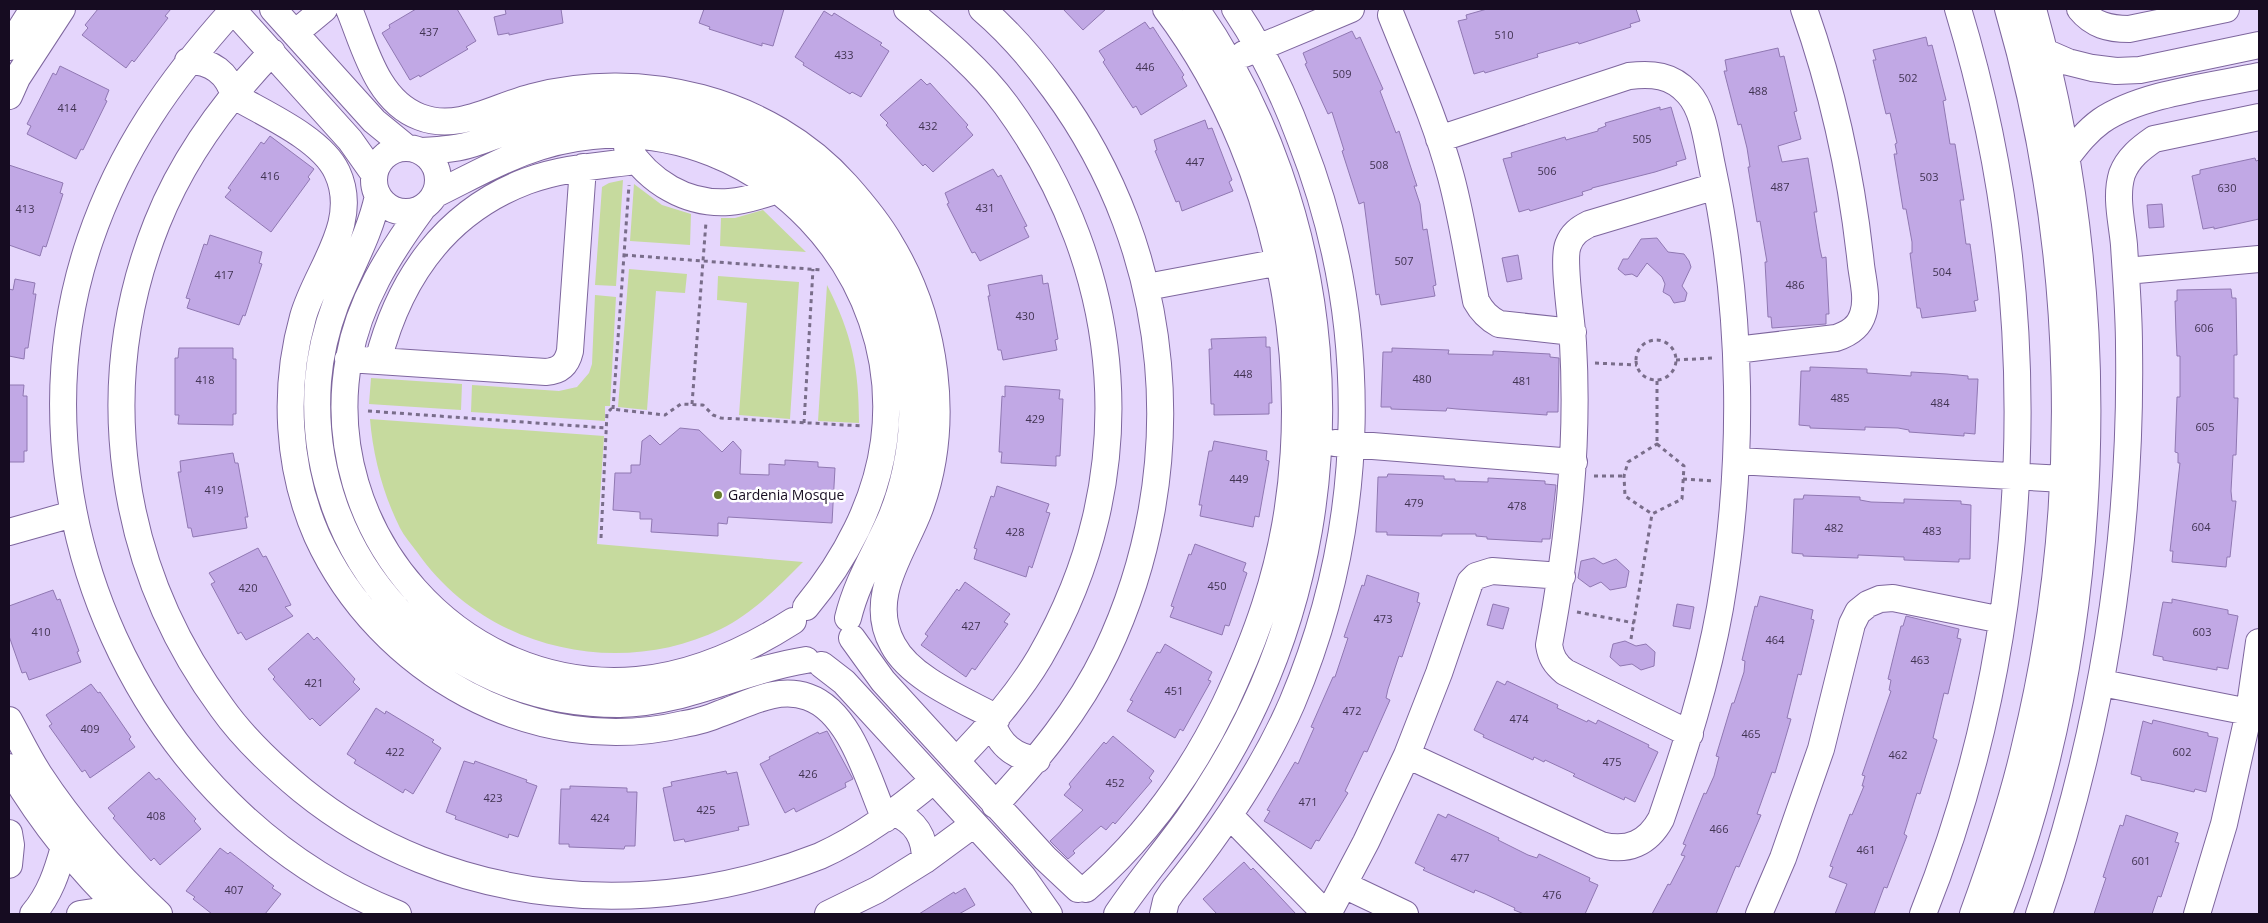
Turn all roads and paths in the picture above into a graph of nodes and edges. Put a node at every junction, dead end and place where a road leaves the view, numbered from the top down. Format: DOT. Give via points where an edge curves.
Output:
graph roads {
  1 [pos="33,9"];
  2 [pos="62,9"];
  3 [pos="233,9"];
  4 [pos="273,9"];
  5 [pos="324,9"];
  6 [pos="349,9"];
  7 [pos="907,9"];
  8 [pos="982,9"];
  9 [pos="1166,9"];
  10 [pos="1196,9"];
  11 [pos="1351,9"];
  12 [pos="1366,9"];
  13 [pos="1958,9"];
  14 [pos="2008,9"];
  15 [pos="2033,9"];
  16 [pos="2080,9"];
  17 [pos="2226,9"];
  18 [pos="1238,10"];
  19 [pos="1812,11"];
  20 [pos="1396,12"];
  21 [pos="295,33"];
  22 [pos="2259,45"];
  23 [pos="9,47"];
  24 [pos="1258,48"];
  25 [pos="272,52"];
  26 [pos="2045,52"];
  27 [pos="1229,60"];
  28 [pos="188,61"];
  29 [pos="2259,76"];
  30 [pos="9,96"];
  31 [pos="234,96"];
  32 [pos="2259,117"];
  33 [pos="620,135"];
  34 [pos="1439,139"];
  35 [pos="414,150"];
  36 [pos="2066,157"];
  37 [pos="633,161"];
  38 [pos="583,167"];
  39 [pos="376,185"];
  40 [pos="1716,186"];
  41 [pos="778,190"];
  42 [pos="708,201"];
  43 [pos="429,202"];
  44 [pos="624,255"];
  45 [pos="2259,259"];
  46 [pos="702,261"];
  47 [pos="1280,262"];
  48 [pos="813,269"];
  49 [pos="2126,271"];
  50 [pos="850,272"];
  51 [pos="1147,287"];
  52 [pos="1573,332"];
  53 [pos="1736,354"];
  54 [pos="348,359"];
  55 [pos="1676,360"];
  56 [pos="378,361"];
  57 [pos="1574,363"];
  58 [pos="1637,365"];
  59 [pos="1657,381"];
  60 [pos="2087,393"];
  61 [pos="2130,394"];
  62 [pos="692,404"];
  63 [pos="614,409"];
  64 [pos="344,410"];
  65 [pos="804,423"];
  66 [pos="885,427"];
  67 [pos="606,428"];
  68 [pos="1319,442"];
  69 [pos="1352,444"];
  70 [pos="1657,444"];
  71 [pos="1573,469"];
  72 [pos="1736,472"];
  73 [pos="1624,476"];
  74 [pos="2016,476"];
  75 [pos="1683,479"];
  76 [pos="2064,479"];
  77 [pos="73,514"];
  78 [pos="1652,514"];
  79 [pos="9,532"];
  80 [pos="601,538"];
  81 [pos="1562,576"];
  82 [pos="1556,608"];
  83 [pos="800,614"];
  84 [pos="2002,620"];
  85 [pos="1634,623"];
  86 [pos="850,628"];
  87 [pos="1631,639"];
  88 [pos="2259,642"];
  89 [pos="814,662"];
  90 [pos="2102,683"];
  91 [pos="2254,713"];
  92 [pos="9,720"];
  93 [pos="994,721"];
  94 [pos="1690,734"];
  95 [pos="1407,755"];
  96 [pos="1037,760"];
  97 [pos="956,761"];
  98 [pos="9,768"];
  99 [pos="934,780"];
  100 [pos="995,805"];
  101 [pos="890,816"];
  102 [pos="1230,816"];
  103 [pos="974,824"];
  104 [pos="9,833"];
  105 [pos="64,847"];
  106 [pos="925,860"];
  107 [pos="9,865"];
  108 [pos="1344,885"];
  109 [pos="1082,889"];
  110 [pos="123,911"];
  111 [pos="1763,913"];
  112 [pos="32,914"];
  113 [pos="80,914"];
  114 [pos="159,914"];
  115 [pos="398,914"];
  116 [pos="828,914"];
  117 [pos="1049,914"];
  118 [pos="1112,914"];
  119 [pos="1117,914"];
  120 [pos="1163,914"];
  121 [pos="1327,914"];
  122 [pos="1404,914"];
  123 [pos="1923,914"];
  124 [pos="1974,914"];
  125 [pos="1999,914"];
  126 [pos="2040,914"];
  127 [pos="2197,914"];
  1 -- 23 [label="street"];
  2 -- 30 [label="street" via="17,78"];
  3 -- 25 [label="street"];
  3 -- 28 [label="street"];
  4 -- 21 [label="street"];
  5 -- 21 [label="street"];
  6 -- 93 [label="street" via="377,77 388,94 421,118 441,122 462,121 557,90 634,86 673,91 711,100 747,114 814,155 843,181 891,243 908,278 922,314 936,391 930,469 920,506 888,577 883,600 884,623 892,645 907,664"];
  7 -- 93 [label="street" via="956,48 1005,103 1046,165 1077,232 1098,302 1108,376 1107,450 1095,522 1075,584 1039,658"];
  8 -- 51 [label="street" via="1035,64 1073,114 1104,169 1125,218"];
  9 -- 47 [label="street" via="1212,81 1240,139 1263,200"];
  10 -- 27 [label="street"];
  11 -- 24 [label="street"];
  12 -- 20 [label="street" via="1380,16"];
  13 -- 74 [label="street" via="1990,135 2004,220 2014,305"];
  14 -- 76 [label="street" via="2022,57 2044,161 2059,266 2065,372"];
  15 -- 26 [label="street"];
  16 -- 17 [label="street" via="2098,24 2113,29 2129,29"];
  18 -- 24 [label="street"];
  19 -- 53 [label="street" via="1850,187 1865,304 1863,314 1853,330 1836,338"];
  20 -- 34 [label="street"];
  21 -- 35 [label="street" via="374,121"];
  22 -- 26 [label="street" via="2140,70 2116,71 2068,62"];
  24 -- 27 [label="street"];
  24 -- 69 [label="street" via="1289,109 1314,173 1333,239 1346,306 1352,374"];
  25 -- 31 [label="street"];
  25 -- 39 [label="street" via="359,151"];
  26 -- 36 [label="street"];
  27 -- 68 [label="street" via="1272,154 1289,200 1301,247 1317,344"];
  28 -- 31 [label="street" via="199,61 218,69 231,86"];
  28 -- 77 [label="street" via="148,117 115,177 87,250 72,308 64,376 64,445"];
  29 -- 36 [label="street" via="2145,100 2122,109 2082,137"];
  31 -- 101 [label="street" via="320,149 336,170 343,189 345,210 341,230 316,281 303,316 295,352 291,426 295,463 316,534 343,583 377,627 425,670 464,694 507,713 570,728 607,732 644,730 716,716 769,695 788,693 808,697 825,705 839,718"];
  31 -- 101 [label="street" via="191,156 158,221 135,291 122,364 121,438 131,511 152,582 183,649 223,710 272,765 330,812 393,850 461,878 533,896 606,902 689,896 752,882 820,856"];
  32 -- 49 [label="street" via="2154,139 2131,158 2119,186"];
  33 -- 37 [label="street"];
  33 -- 41 [label="street" via="687,145 727,160"];
  33 -- 43 [label="street" via="593,136 539,146 512,156"];
  34 -- 40 [label="street" via="1629,76 1662,76 1690,94 1698,108"];
  34 -- 52 [label="street" via="1460,214 1476,301 1481,311 1499,324"];
  35 -- 39 [label="street" via="390,152 378,164"];
  35 -- 43 [label="street" via="435,165 439,185"];
  35 -- 86 [label="street" via="478,143 542,119 592,111 642,111 691,120 739,137 782,161 821,193 854,231 881,274 899,321 910,370 912,420 905,470 891,518 858,582"];
  36 -- 60 [label="street" via="2078,235"];
  37 -- 38 [label="street"];
  37 -- 42 [label="street" via="660,184 691,198"];
  37 -- 44 [label="path"];
  38 -- 56 [label="street" via="527,182 476,209 455,226 418,267 398,301"];
  38 -- 56 [label="street" via="570,351 560,369 546,372"];
  39 -- 43 [label="street" via="384,204 402,212"];
  39 -- 89 [label="street" via="368,234 335,305 324,342 318,379 317,418 321,456 343,530 361,564 384,595 418,630 473,669 517,688 583,702 621,704 659,700 697,692 769,667"];
  40 -- 52 [label="street" via="1589,224 1572,236 1565,256"];
  40 -- 53 [label="street" via="1732,295"];
  41 -- 42 [label="street" via="742,200"];
  41 -- 50 [label="street" via="808,217 835,248"];
  42 -- 46 [label="path"];
  43 -- 54 [label="street" via="378,275 355,330"];
  44 -- 46 [label="path"];
  44 -- 63 [label="path"];
  45 -- 49 [label="street"];
  46 -- 48 [label="path"];
  46 -- 62 [label="path"];
  47 -- 51 [label="street"];
  47 -- 109 [label="street" via="1291,330 1294,439 1283,536 1266,604 1242,668 1212,730 1176,789 1134,844"];
  48 -- 50 [label="path"];
  48 -- 65 [label="path"];
  49 -- 61 [label="street"];
  50 -- 66 [label="street" via="872,321 882,360"];
  51 -- 96 [label="street" via="1158,349 1161,412 1158,474 1147,536 1130,597 1105,654 1074,709"];
  52 -- 57 [label="street"];
  53 -- 55 [label="path"];
  53 -- 72 [label="street"];
  54 -- 56 [label="street"];
  54 -- 64 [label="street"];
  55 -- 58 [label="path" via="1670,346 1655,340 1641,347 1637,353"];
  55 -- 59 [label="path" via="1671,374"];
  57 -- 58 [label="path"];
  57 -- 71 [label="street"];
  58 -- 59 [label="path" via="1642,375"];
  59 -- 70 [label="path"];
  60 -- 61 [label="street"];
  60 -- 125 [label="street" via="2080,561 2069,644 2034,808"];
  61 -- 90 [label="street" via="2122,539"];
  62 -- 63 [label="path" via="679,405 663,415"];
  62 -- 65 [label="path" via="702,405 720,418"];
  63 -- 67 [label="path" via="607,413"];
  64 -- 67 [label="path"];
  64 -- 83 [label="street" via="347,449 357,493 375,535 399,573 430,606 458,629 504,657 547,672 592,680 637,680 682,672 724,658 771,635"];
  65 -- 66 [label="path"];
  66 -- 83 [label="street" via="876,481 862,519 831,574"];
  67 -- 80 [label="path"];
  68 -- 69 [label="street"];
  68 -- 119 [label="street" via="1312,514 1300,576 1255,704 1211,784"];
  69 -- 71 [label="street"];
  69 -- 102 [label="street" via="1346,510 1334,576 1315,641 1291,704"];
  70 -- 73 [label="path" via="1628,462"];
  70 -- 75 [label="path" via="1684,466"];
  71 -- 73 [label="path"];
  71 -- 81 [label="street"];
  72 -- 74 [label="street"];
  72 -- 75 [label="path"];
  72 -- 94 [label="street" via="1730,546 1720,609"];
  73 -- 78 [label="path" via="1625,496"];
  74 -- 76 [label="street"];
  74 -- 84 [label="street"];
  75 -- 78 [label="path" via="1682,499"];
  76 -- 124 [label="street" via="2057,569 2044,658 2006,816"];
  77 -- 79 [label="street"];
  77 -- 115 [label="street" via="91,584 119,652 156,715 200,773 252,824 310,868 373,904"];
  78 -- 85 [label="path"];
  81 -- 82 [label="street"];
  81 -- 95 [label="street" via="1492,571 1483,572 1470,582"];
  82 -- 85 [label="path"];
  82 -- 94 [label="street" via="1549,645 1556,665"];
  83 -- 86 [label="street" via="825,603 842,610"];
  83 -- 89 [label="street" via="791,639 794,647"];
  84 -- 111 [label="street" via="1893,598 1880,599 1858,612 1852,624 1818,758"];
  84 -- 123 [label="street" via="1985,710 1962,799"];
  85 -- 87 [label="path"];
  86 -- 89 [label="street" via="845,654 830,663"];
  86 -- 97 [label="street" via="883,681"];
  88 -- 91 [label="street"];
  89 -- 99 [label="street" via="844,682"];
  90 -- 91 [label="street"];
  90 -- 126 [label="street" via="2072,810"];
  91 -- 127 [label="street"];
  92 -- 114 [label="street" via="39,774 78,829 122,880"];
  93 -- 96 [label="street" via="996,733 1008,749"];
  93 -- 97 [label="street"];
  94 -- 95 [label="street" via="1656,830 1637,845 1625,848 1601,844"];
  95 -- 108 [label="street"];
  96 -- 100 [label="street"];
  97 -- 100 [label="street"];
  98 -- 105 [label="street"];
  99 -- 101 [label="street"];
  99 -- 103 [label="street"];
  100 -- 109 [label="street" via="1044,858"];
  101 -- 106 [label="street" via="904,817 919,831"];
  102 -- 120 [label="street" via="1172,892"];
  102 -- 121 [label="street"];
  103 -- 106 [label="street"];
  103 -- 117 [label="street" via="1028,882"];
  104 -- 107 [label="street"];
  105 -- 110 [label="street"];
  105 -- 112 [label="street" via="52,885"];
  106 -- 116 [label="street" via="877,890"];
  108 -- 121 [label="street"];
  108 -- 122 [label="street"];
  109 -- 117 [label="street" via="1070,890 1056,899"];
  109 -- 118 [label="street" via="1093,891 1105,900"];
  110 -- 113 [label="street"];
}
